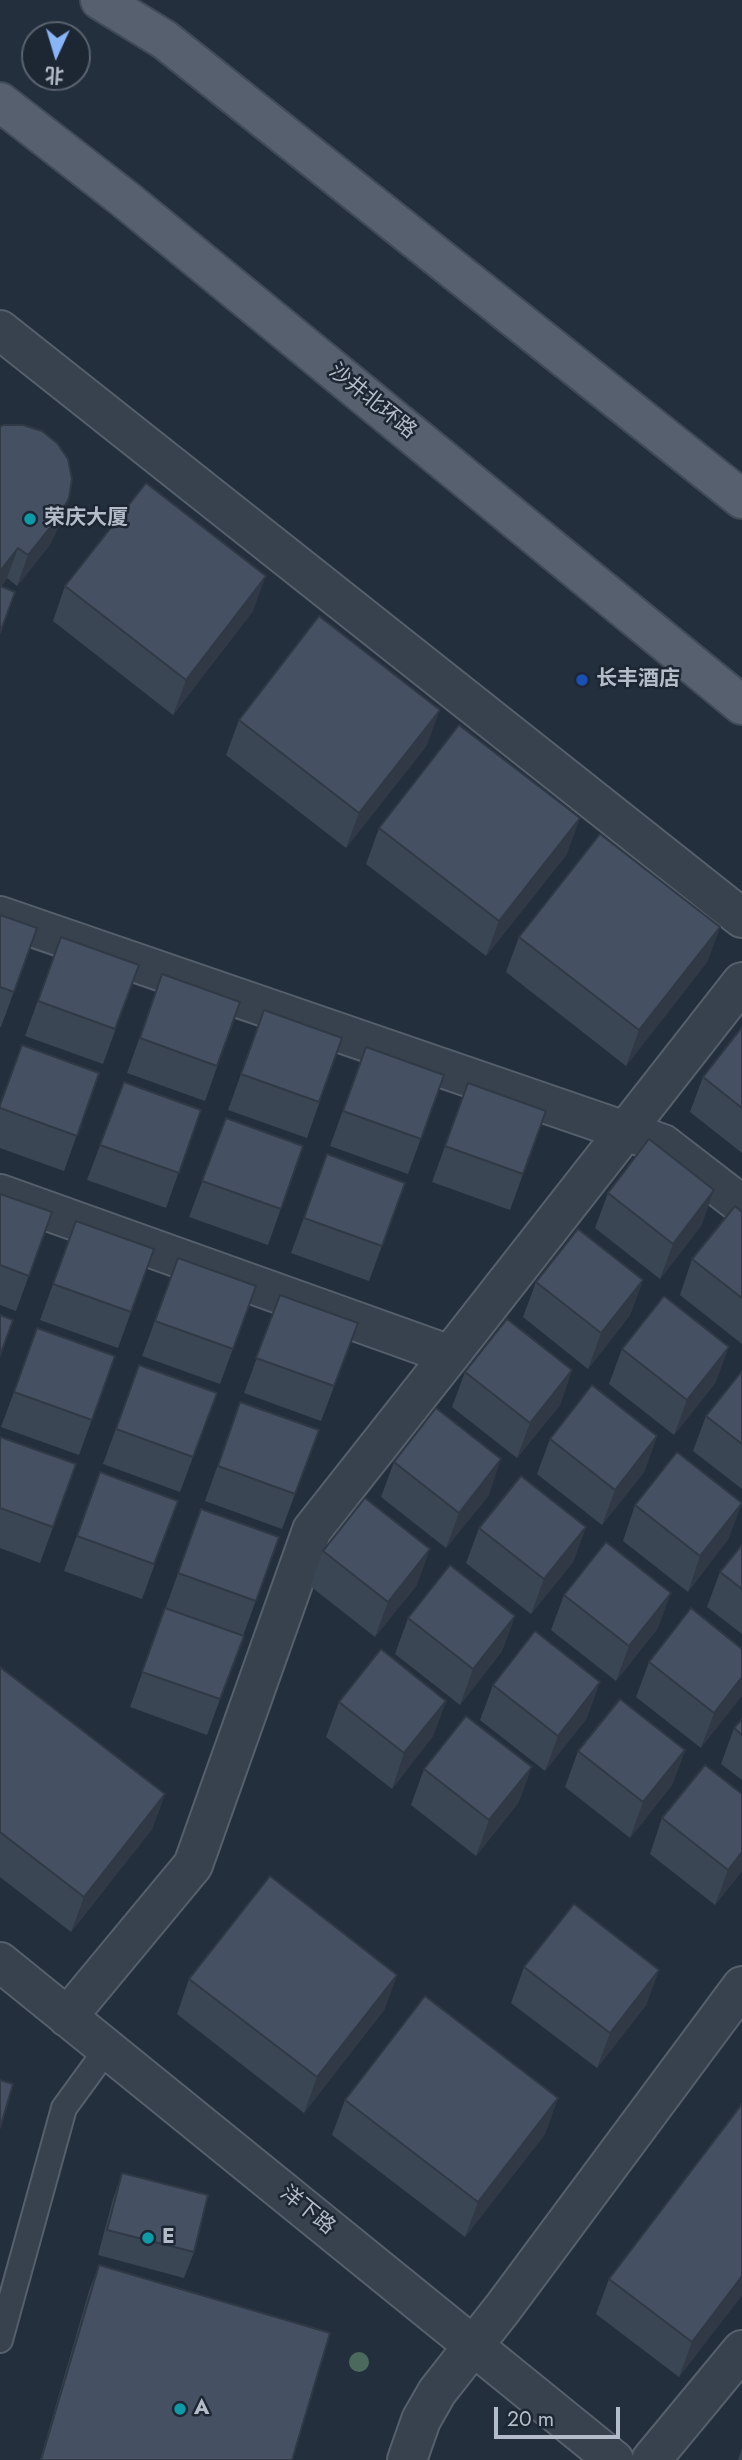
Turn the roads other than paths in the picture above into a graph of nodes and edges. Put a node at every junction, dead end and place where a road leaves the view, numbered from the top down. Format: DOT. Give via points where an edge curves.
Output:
graph roads {
  1 [pos="100,0"];
  2 [pos="0,102"];
  3 [pos="0,330"];
  4 [pos="742,499"];
  5 [pos="742,705"];
  6 [pos="0,916"];
  7 [pos="742,918"];
  8 [pos="742,982"];
  9 [pos="626,1131"];
  10 [pos="0,1194"];
  11 [pos="742,1205"];
  12 [pos="450,1355"];
  13 [pos="0,1962"];
  14 [pos="742,1986"];
  15 [pos="67,2017"];
  16 [pos="107,2049"];
  17 [pos="0,2340"];
  18 [pos="473,2346"];
  19 [pos="742,2350"];
  20 [pos="407,2460"];
  21 [pos="614,2460"];
  22 [pos="651,2460"];
  1 -- 4 [label="main road" via="165,40"];
  2 -- 5 [label="main road, 沙井北环路" via="127,200"];
  3 -- 7 [label="street"];
  6 -- 9 [label="street"];
  8 -- 9 [label="street"];
  9 -- 11 [label="street" via="663,1143"];
  9 -- 12 [label="street"];
  10 -- 12 [label="street"];
  12 -- 15 [label="street" via="312,1530 193,1865"];
  13 -- 15 [label="street, 洋下路"];
  14 -- 18 [label="street"];
  15 -- 16 [label="street, 洋下路"];
  16 -- 17 [label="lane" via="64,2108"];
  16 -- 18 [label="street, 洋下路"];
  18 -- 20 [label="street" via="437,2392"];
  18 -- 21 [label="street, 洋下路"];
  19 -- 22 [label="street"];
}
